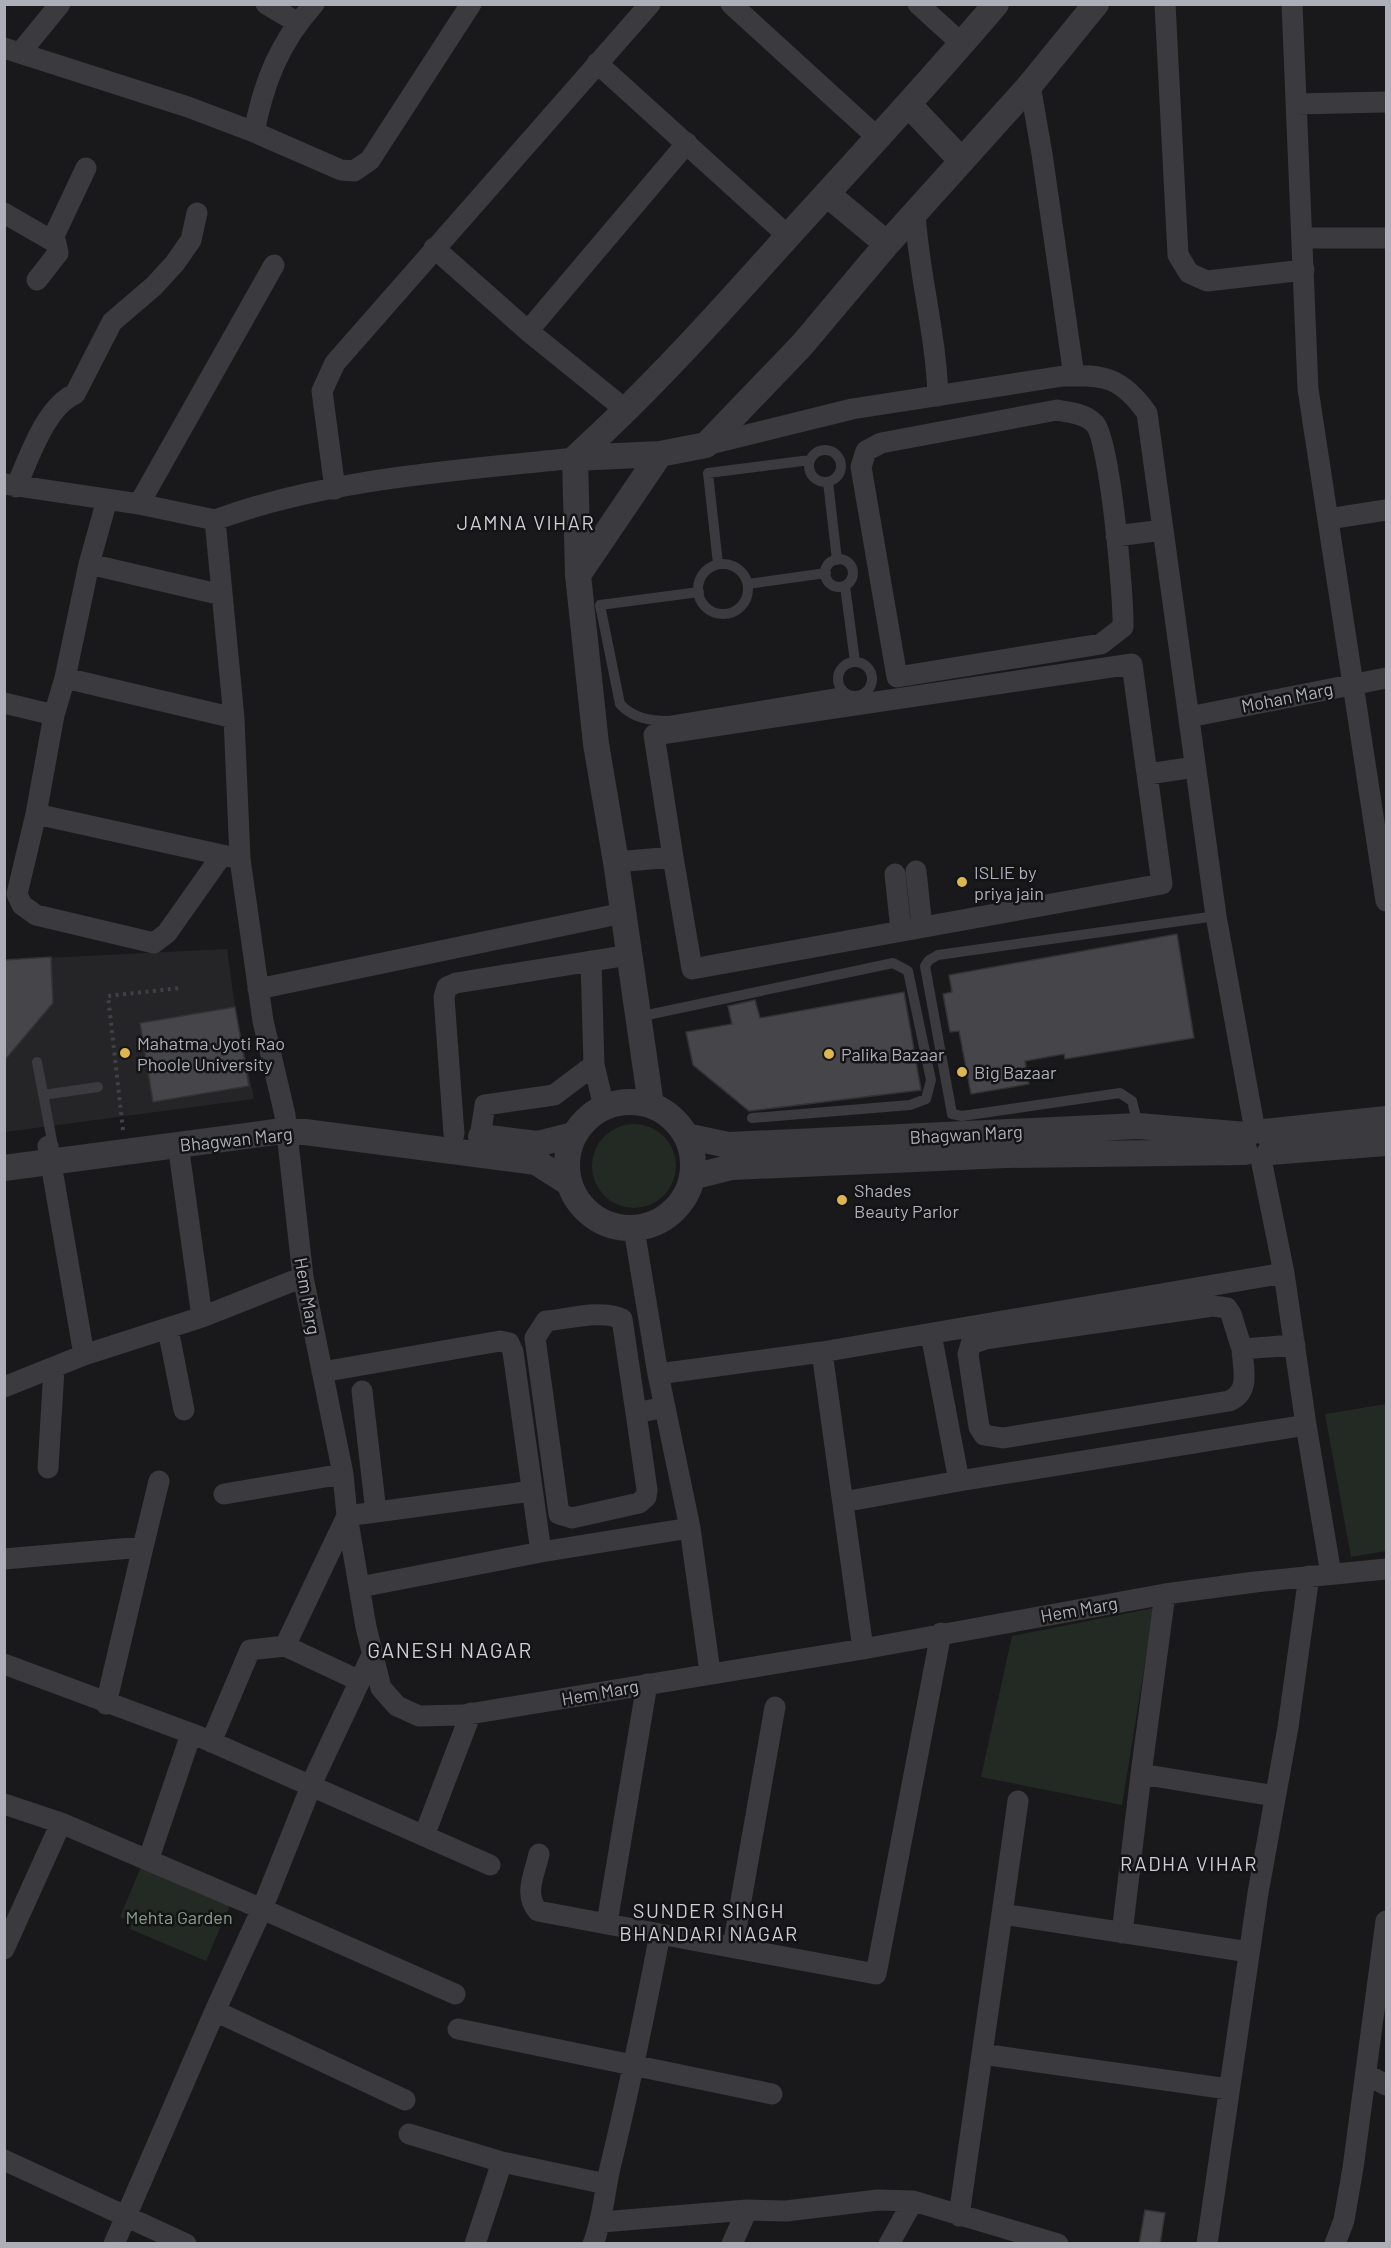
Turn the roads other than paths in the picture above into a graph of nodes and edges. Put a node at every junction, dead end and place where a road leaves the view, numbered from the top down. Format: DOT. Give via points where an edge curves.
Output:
graph roads {
  1 [pos="60,4"];
  2 [pos="266,4"];
  3 [pos="314,4"];
  4 [pos="471,4"];
  5 [pos="650,4"];
  6 [pos="731,4"];
  7 [pos="918,4"];
  8 [pos="996,4"];
  9 [pos="1096,4"];
  10 [pos="1165,4"];
  11 [pos="1292,4"];
  12 [pos="298,22"];
  13 [pos="962,44"];
  14 [pos="12,50"];
  15 [pos="597,63"];
  16 [pos="1030,86"];
  17 [pos="1386,102"];
  18 [pos="1296,104"];
  19 [pos="909,105"];
  20 [pos="254,132"];
  21 [pos="878,138"];
  22 [pos="687,143"];
  23 [pos="962,161"];
  24 [pos="86,168"];
  25 [pos="827,194"];
  26 [pos="4,213"];
  27 [pos="197,213"];
  28 [pos="915,214"];
  29 [pos="788,236"];
  30 [pos="1302,238"];
  31 [pos="1386,238"];
  32 [pos="52,240"];
  33 [pos="886,244"];
  34 [pos="434,248"];
  35 [pos="274,265"];
  36 [pos="1304,270"];
  37 [pos="37,280"];
  38 [pos="528,331"];
  39 [pos="1074,376"];
  40 [pos="938,396"];
  41 [pos="627,411"];
  42 [pos="706,446"];
  43 [pos="660,454"];
  44 [pos="575,458"];
  45 [pos="810,460"];
  46 [pos="828,482"];
  47 [pos="8,485"];
  48 [pos="335,489"];
  49 [pos="107,500"];
  50 [pos="139,504"];
  51 [pos="1386,510"];
  52 [pos="1328,519"];
  53 [pos="215,520"];
  54 [pos="1163,530"];
  55 [pos="1116,536"];
  56 [pos="837,560"];
  57 [pos="89,564"];
  58 [pos="718,564"];
  59 [pos="826,573"];
  60 [pos="578,576"];
  61 [pos="748,584"];
  62 [pos="845,586"];
  63 [pos="699,592"];
  64 [pos="222,595"];
  65 [pos="591,606"];
  66 [pos="855,662"];
  67 [pos="65,678"];
  68 [pos="1386,678"];
  69 [pos="1354,683"];
  70 [pos="844,693"];
  71 [pos="4,703"];
  72 [pos="54,715"];
  73 [pos="1188,717"];
  74 [pos="234,718"];
  75 [pos="1195,767"];
  76 [pos="1148,774"];
  77 [pos="36,814"];
  78 [pos="231,857"];
  79 [pos="673,857"];
  80 [pos="616,862"];
  81 [pos="1386,901"];
  82 [pos="623,913"];
  83 [pos="1216,916"];
  84 [pos="922,927"];
  85 [pos="901,931"];
  86 [pos="629,955"];
  87 [pos="591,961"];
  88 [pos="258,989"];
  89 [pos="638,1017"];
  90 [pos="37,1062"];
  91 [pos="594,1065"];
  92 [pos="98,1087"];
  93 [pos="43,1095"];
  94 [pos="451,1097"];
  95 [pos="485,1105"];
  96 [pos="651,1105"];
  97 [pos="604,1107"];
  98 [pos="752,1118"];
  99 [pos="1386,1119"];
  100 [pos="286,1123"];
  101 [pos="1138,1126"];
  102 [pos="454,1134"];
  103 [pos="573,1135"];
  104 [pos="686,1136"];
  105 [pos="480,1137"];
  106 [pos="1257,1143"];
  107 [pos="1386,1143"];
  108 [pos="178,1144"];
  109 [pos="50,1151"];
  110 [pos="4,1152"];
  111 [pos="4,1168"];
  112 [pos="692,1177"];
  113 [pos="569,1183"];
  114 [pos="634,1229"];
  115 [pos="1284,1273"];
  116 [pos="303,1277"];
  117 [pos="202,1317"];
  118 [pos="168,1329"];
  119 [pos="931,1334"];
  120 [pos="1295,1345"];
  121 [pos="1242,1349"];
  122 [pos="822,1352"];
  123 [pos="84,1355"];
  124 [pos="54,1369"];
  125 [pos="322,1372"];
  126 [pos="658,1374"];
  127 [pos="4,1387"];
  128 [pos="362,1391"];
  129 [pos="665,1407"];
  130 [pos="184,1410"];
  131 [pos="636,1413"];
  132 [pos="1306,1425"];
  133 [pos="48,1468"];
  134 [pos="343,1474"];
  135 [pos="959,1480"];
  136 [pos="159,1481"];
  137 [pos="532,1491"];
  138 [pos="224,1494"];
  139 [pos="843,1502"];
  140 [pos="376,1512"];
  141 [pos="347,1516"];
  142 [pos="690,1528"];
  143 [pos="143,1547"];
  144 [pos="541,1552"];
  145 [pos="4,1559"];
  146 [pos="1386,1569"];
  147 [pos="1331,1574"];
  148 [pos="1309,1576"];
  149 [pos="360,1587"];
  150 [pos="1166,1594"];
  151 [pos="941,1633"];
  152 [pos="285,1646"];
  153 [pos="863,1648"];
  154 [pos="373,1653"];
  155 [pos="4,1664"];
  156 [pos="710,1672"];
  157 [pos="360,1681"];
  158 [pos="647,1684"];
  159 [pos="106,1704"];
  160 [pos="776,1707"];
  161 [pos="471,1713"];
  162 [pos="191,1734"];
  163 [pos="211,1742"];
  164 [pos="1142,1774"];
  165 [pos="312,1784"];
  166 [pos="1275,1797"];
  167 [pos="1018,1801"];
  168 [pos="4,1803"];
  169 [pos="61,1823"];
  170 [pos="424,1836"];
  171 [pos="539,1854"];
  172 [pos="149,1858"];
  173 [pos="490,1865"];
  174 [pos="262,1909"];
  175 [pos="1002,1914"];
  176 [pos="1386,1921"];
  177 [pos="607,1923"];
  178 [pos="1122,1933"];
  179 [pos="660,1934"];
  180 [pos="733,1946"];
  181 [pos="4,1949"];
  182 [pos="1249,1952"];
  183 [pos="455,1994"];
  184 [pos="215,2011"];
  185 [pos="458,2029"];
  186 [pos="982,2054"];
  187 [pos="634,2066"];
  188 [pos="1366,2074"];
  189 [pos="1386,2085"];
  190 [pos="1228,2089"];
  191 [pos="772,2094"];
  192 [pos="405,2100"];
  193 [pos="409,2134"];
  194 [pos="4,2160"];
  195 [pos="502,2162"];
  196 [pos="606,2184"];
  197 [pos="913,2201"];
  198 [pos="747,2210"];
  199 [pos="959,2216"];
  200 [pos="127,2217"];
  201 [pos="602,2222"];
  202 [pos="1020,2239"];
  203 [pos="114,2244"];
  204 [pos="186,2244"];
  205 [pos="475,2244"];
  206 [pos="593,2244"];
  207 [pos="732,2244"];
  208 [pos="889,2244"];
  209 [pos="1058,2244"];
  210 [pos="1207,2244"];
  211 [pos="1335,2244"];
  1 -- 14 [label="street"];
  2 -- 12 [label="street"];
  3 -- 12 [label="street"];
  4 -- 20 [label="street" via="370,160 354,171 341,170"];
  5 -- 15 [label="street"];
  6 -- 21 [label="street"];
  7 -- 13 [label="street"];
  8 -- 13 [label="street"];
  9 -- 16 [label="street"];
  10 -- 36 [label="street" via="1178,255 1189,273 1207,281"];
  11 -- 18 [label="street"];
  12 -- 20 [label="street" via="262,90"];
  13 -- 19 [label="street"];
  14 -- 20 [label="street"];
  15 -- 22 [label="street"];
  15 -- 34 [label="street"];
  16 -- 23 [label="street"];
  16 -- 39 [label="street"];
  17 -- 18 [label="street"];
  18 -- 30 [label="street"];
  19 -- 21 [label="street"];
  19 -- 23 [label="street"];
  21 -- 25 [label="street"];
  22 -- 29 [label="street"];
  22 -- 38 [label="street"];
  23 -- 28 [label="street"];
  24 -- 32 [label="street"];
  25 -- 29 [label="street"];
  25 -- 33 [label="street"];
  26 -- 32 [label="street"];
  27 -- 47 [label="street" via="191,240 154,286 112,322 75,394 63,399"];
  28 -- 33 [label="street"];
  28 -- 40 [label="street"];
  29 -- 41 [label="street"];
  30 -- 31 [label="street"];
  30 -- 36 [label="street"];
  32 -- 37 [label="street" via="57,253"];
  33 -- 42 [label="street" via="802,345"];
  34 -- 38 [label="street"];
  34 -- 48 [label="street" via="335,363 322,391"];
  35 -- 50 [label="street"];
  36 -- 52 [label="street" via="1308,389"];
  38 -- 41 [label="street"];
  39 -- 40 [label="street"];
  39 -- 54 [label="street" via="1106,378 1125,387 1147,413"];
  40 -- 42 [label="street" via="852,409"];
  41 -- 44 [label="street"];
  42 -- 43 [label="street"];
  43 -- 44 [label="street"];
  43 -- 60 [label="street"];
  44 -- 48 [label="street" via="391,477"];
  44 -- 60 [label="street"];
  45 -- 46 [label="lane" via="811,474"];
  45 -- 46 [label="lane" via="822,451 837,456 840,471"];
  45 -- 58 [label="lane" via="708,473"];
  46 -- 56 [label="lane"];
  47 -- 49 [label="street"];
  48 -- 53 [label="street" via="254,505"];
  49 -- 50 [label="street"];
  49 -- 57 [label="street"];
  50 -- 53 [label="street"];
  51 -- 52 [label="street"];
  52 -- 69 [label="street"];
  53 -- 64 [label="street, Hem Marg"];
  54 -- 55 [label="street"];
  54 -- 73 [label="street"];
  55 -- 55 [label="street" via="1124,600 1123,627 1101,644 897,677 861,466 866,451 881,443 1056,410 1081,415 1096,425 1104,450"];
  56 -- 59 [label="lane"];
  56 -- 62 [label="lane" via="852,567 851,580"];
  57 -- 64 [label="street"];
  57 -- 67 [label="street"];
  58 -- 61 [label="lane" via="740,570"];
  58 -- 63 [label="lane" via="701,578"];
  59 -- 61 [label="lane"];
  59 -- 62 [label="lane" via="832,584"];
  60 -- 65 [label="street"];
  61 -- 63 [label="lane" via="741,606 727,613 705,606"];
  62 -- 66 [label="lane"];
  63 -- 65 [label="lane"];
  64 -- 74 [label="street, Hem Marg"];
  65 -- 70 [label="lane" via="620,704 641,719 669,720"];
  65 -- 80 [label="street" via="596,744"];
  66 -- 70 [label="lane" via="839,673 838,684"];
  66 -- 70 [label="lane" via="867,666 873,682 861,696"];
  67 -- 72 [label="street"];
  67 -- 74 [label="street"];
  68 -- 69 [label="street, Mohan Marg"];
  69 -- 73 [label="street, Mohan Marg"];
  69 -- 81 [label="street"];
  71 -- 72 [label="street"];
  72 -- 77 [label="street"];
  73 -- 75 [label="street"];
  74 -- 78 [label="street, Hem Marg"];
  75 -- 76 [label="street"];
  75 -- 83 [label="street"];
  76 -- 79 [label="street" via="1132,664 654,735"];
  76 -- 84 [label="street" via="1162,884"];
  77 -- 78 [label="street"];
  77 -- 78 [label="street" via="17,894 22,905 36,915 148,942 164,937"];
  78 -- 88 [label="street, Hem Marg"];
  79 -- 80 [label="street"];
  79 -- 85 [label="street" via="692,969"];
  80 -- 82 [label="street"];
  82 -- 86 [label="street"];
  82 -- 88 [label="street"];
  83 -- 101 [label="lane" via="938,956 925,966 952,1114 962,1116 1120,1093 1132,1101"];
  83 -- 106 [label="street"];
  84 -- 85 [label="street"];
  84 -- 85 [label="street" via="906,873"];
  86 -- 87 [label="street"];
  86 -- 89 [label="street"];
  87 -- 91 [label="street"];
  87 -- 94 [label="street" via="456,982 447,987 444,997"];
  88 -- 100 [label="street, Hem Marg"];
  89 -- 96 [label="street"];
  89 -- 98 [label="lane" via="893,963 909,971 931,1080 926,1099 910,1106"];
  90 -- 93 [label="lane"];
  91 -- 95 [label="street" via="554,1095"];
  91 -- 97 [label="street"];
  92 -- 93 [label="lane"];
  93 -- 109 [label="lane"];
  94 -- 95 [label="street"];
  94 -- 102 [label="street"];
  95 -- 105 [label="street"];
  96 -- 97 [label="street" via="625,1102"];
  96 -- 104 [label="street" via="670,1116"];
  97 -- 103 [label="street"];
  99 -- 106 [label="street, Bhagwan Marg"];
  100 -- 102 [label="street, Bhagwan Marg"];
  100 -- 108 [label="street, Bhagwan Marg"];
  100 -- 109 [label="street, Bhagwan Marg" via="124,1137"];
  100 -- 113 [label="street, Bhagwan Marg" via="536,1162"];
  100 -- 116 [label="street, Hem Marg"];
  101 -- 104 [label="street, Bhagwan Marg" via="728,1145"];
  101 -- 106 [label="street, Bhagwan Marg"];
  102 -- 105 [label="street, Bhagwan Marg"];
  103 -- 105 [label="street, Bhagwan Marg" via="537,1144"];
  103 -- 113 [label="street" via="567,1156"];
  104 -- 112 [label="street" via="693,1155"];
  106 -- 107 [label="street, Bhagwan Marg"];
  106 -- 112 [label="street, Bhagwan Marg" via="732,1167"];
  106 -- 115 [label="street"];
  108 -- 109 [label="street, Bhagwan Marg"];
  108 -- 117 [label="street"];
  109 -- 110 [label="street, Bhagwan Marg"];
  109 -- 111 [label="street, Bhagwan Marg"];
  109 -- 123 [label="street"];
  112 -- 114 [label="street" via="684,1198 663,1219"];
  113 -- 114 [label="street" via="580,1204 604,1223"];
  114 -- 126 [label="street"];
  115 -- 119 [label="street"];
  115 -- 120 [label="street"];
  116 -- 117 [label="street"];
  116 -- 125 [label="street, Hem Marg"];
  117 -- 118 [label="street"];
  118 -- 123 [label="street"];
  118 -- 130 [label="street"];
  119 -- 122 [label="street"];
  119 -- 135 [label="street"];
  120 -- 121 [label="street"];
  120 -- 132 [label="street"];
  121 -- 121 [label="street" via="1244,1389 1229,1401 1003,1438 984,1435 979,1427 968,1353 971,1344 985,1339 1213,1306 1227,1308"];
  122 -- 126 [label="street"];
  122 -- 139 [label="street"];
  123 -- 124 [label="street"];
  124 -- 127 [label="street"];
  124 -- 133 [label="street"];
  125 -- 134 [label="street, Hem Marg"];
  125 -- 137 [label="street" via="500,1341 509,1344"];
  126 -- 129 [label="street"];
  128 -- 140 [label="street"];
  129 -- 131 [label="street"];
  129 -- 142 [label="street"];
  131 -- 131 [label="street" via="646,1497 639,1503 572,1518 559,1514 535,1338 546,1321 597,1315 622,1319"];
  132 -- 135 [label="street"];
  132 -- 147 [label="street"];
  134 -- 138 [label="street"];
  134 -- 141 [label="street, Hem Marg"];
  135 -- 139 [label="street"];
  136 -- 143 [label="street"];
  137 -- 140 [label="street"];
  137 -- 144 [label="street"];
  139 -- 153 [label="street"];
  140 -- 141 [label="street"];
  141 -- 149 [label="street, Hem Marg"];
  141 -- 152 [label="street"];
  142 -- 144 [label="street"];
  142 -- 156 [label="street"];
  143 -- 145 [label="street"];
  143 -- 159 [label="street"];
  144 -- 149 [label="street"];
  146 -- 147 [label="street, Hem Marg"];
  147 -- 148 [label="street, Hem Marg"];
  148 -- 150 [label="street, Hem Marg"];
  148 -- 166 [label="street"];
  149 -- 154 [label="street, Hem Marg"];
  150 -- 151 [label="street, Hem Marg"];
  150 -- 164 [label="street"];
  151 -- 153 [label="street, Hem Marg"];
  151 -- 180 [label="street" via="876,1974"];
  152 -- 157 [label="street"];
  152 -- 163 [label="street" via="250,1650"];
  153 -- 156 [label="street, Hem Marg"];
  154 -- 157 [label="street"];
  154 -- 161 [label="street, Hem Marg" via="381,1688 397,1706 419,1716"];
  155 -- 159 [label="street"];
  156 -- 158 [label="street, Hem Marg"];
  157 -- 165 [label="street"];
  158 -- 161 [label="street, Hem Marg"];
  158 -- 177 [label="street"];
  159 -- 162 [label="street"];
  160 -- 180 [label="street"];
  161 -- 170 [label="street"];
  162 -- 163 [label="street"];
  162 -- 172 [label="street"];
  163 -- 165 [label="street"];
  164 -- 166 [label="street"];
  164 -- 178 [label="street"];
  165 -- 170 [label="street"];
  165 -- 174 [label="street"];
  166 -- 182 [label="street"];
  167 -- 175 [label="street"];
  168 -- 169 [label="street"];
  169 -- 172 [label="street"];
  169 -- 181 [label="street"];
  170 -- 173 [label="street"];
  171 -- 177 [label="street" via="529,1896 531,1904 538,1911"];
  172 -- 174 [label="street"];
  174 -- 183 [label="street"];
  174 -- 184 [label="street"];
  175 -- 178 [label="street"];
  175 -- 186 [label="street"];
  176 -- 188 [label="street"];
  177 -- 179 [label="street"];
  178 -- 182 [label="street"];
  179 -- 180 [label="street"];
  179 -- 187 [label="street"];
  182 -- 190 [label="street"];
  184 -- 192 [label="street"];
  184 -- 200 [label="street"];
  185 -- 187 [label="street"];
  186 -- 190 [label="street"];
  186 -- 199 [label="street"];
  187 -- 191 [label="street"];
  187 -- 196 [label="street"];
  188 -- 189 [label="street"];
  188 -- 211 [label="street" via="1346,2209"];
  190 -- 210 [label="street"];
  193 -- 195 [label="street"];
  194 -- 200 [label="street"];
  195 -- 196 [label="street"];
  195 -- 205 [label="street"];
  196 -- 201 [label="street"];
  197 -- 198 [label="street" via="878,2200 786,2211"];
  197 -- 199 [label="street"];
  197 -- 208 [label="street"];
  198 -- 201 [label="street"];
  198 -- 207 [label="street"];
  199 -- 202 [label="street"];
  200 -- 203 [label="street"];
  200 -- 204 [label="street"];
  201 -- 206 [label="street"];
  202 -- 209 [label="street"];
}
